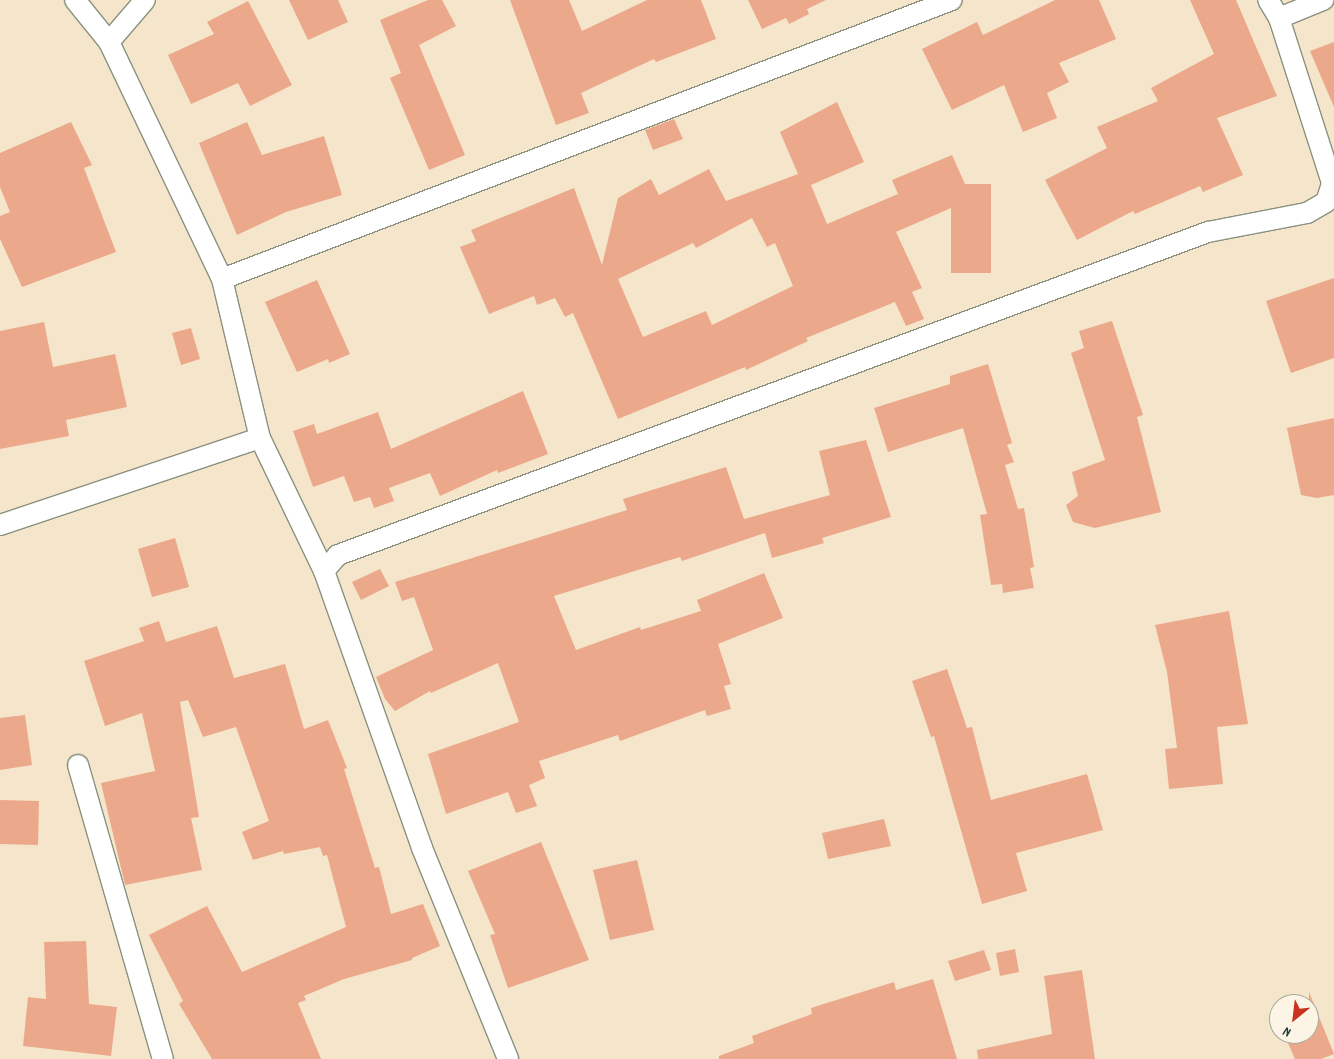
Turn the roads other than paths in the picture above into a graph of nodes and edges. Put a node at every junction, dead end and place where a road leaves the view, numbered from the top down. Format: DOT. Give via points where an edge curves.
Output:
graph roads {
  1 [pos="75,0"];
  2 [pos="145,0"];
  3 [pos="952,0"];
  4 [pos="1268,0"];
  5 [pos="1323,0"];
  6 [pos="1279,18"];
  7 [pos="109,42"];
  8 [pos="222,279"];
  9 [pos="260,438"];
  10 [pos="0,525"];
  11 [pos="324,571"];
  12 [pos="78,765"];
  13 [pos="163,1059"];
  14 [pos="508,1059"];
  1 -- 7 [label="street"];
  2 -- 7 [label="street"];
  3 -- 8 [label="street"];
  4 -- 6 [label="street"];
  5 -- 6 [label="street"];
  6 -- 11 [label="street" via="1332,184 1326,202 1307,213 1198,235 338,555"];
  7 -- 8 [label="street"];
  8 -- 9 [label="street"];
  9 -- 10 [label="street"];
  9 -- 11 [label="street"];
  11 -- 14 [label="street" via="422,848"];
  12 -- 13 [label="street"];
}
